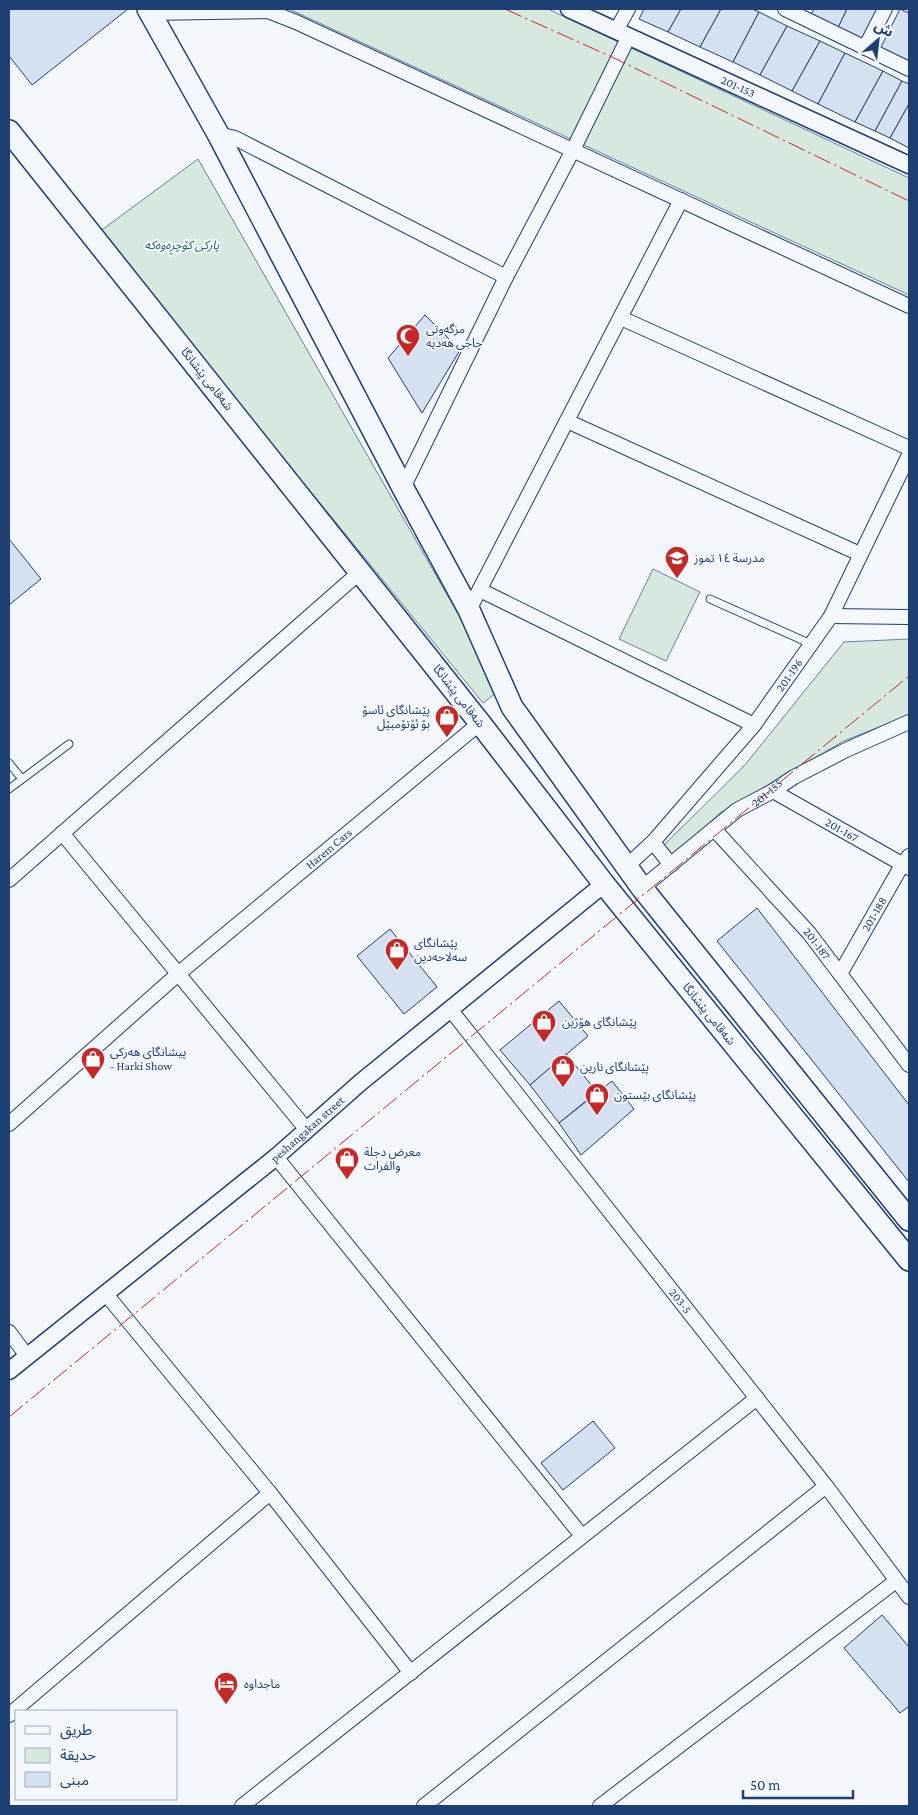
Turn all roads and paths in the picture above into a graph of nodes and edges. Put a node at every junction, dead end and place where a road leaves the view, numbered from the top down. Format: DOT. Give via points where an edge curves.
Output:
graph roads {
  1 [pos="568,9"];
  2 [pos="628,9"];
  3 [pos="785,9"];
  4 [pos="885,9"];
  5 [pos="149,11"];
  6 [pos="623,34"];
  7 [pos="865,48"];
  8 [pos="909,69"];
  9 [pos="9,132"];
  10 [pos="218,134"];
  11 [pos="573,150"];
  12 [pos="909,165"];
  13 [pos="681,200"];
  14 [pos="506,277"];
  15 [pos="909,306"];
  16 [pos="620,318"];
  17 [pos="567,421"];
  18 [pos="909,448"];
  19 [pos="909,455"];
  20 [pos="402,488"];
  21 [pos="860,554"];
  22 [pos="360,572"];
  23 [pos="480,590"];
  24 [pos="710,599"];
  25 [pos="469,610"];
  26 [pos="831,616"];
  27 [pos="909,617"];
  28 [pos="811,644"];
  29 [pos="512,707"];
  30 [pos="909,722"];
  31 [pos="480,723"];
  32 [pos="754,725"];
  33 [pos="69,744"];
  34 [pos="9,763"];
  35 [pos="22,779"];
  36 [pos="9,789"];
  37 [pos="773,791"];
  38 [pos="714,829"];
  39 [pos="62,833"];
  40 [pos="653,842"];
  41 [pos="907,863"];
  42 [pos="672,865"];
  43 [pos="627,866"];
  44 [pos="9,880"];
  45 [pos="604,884"];
  46 [pos="642,888"];
  47 [pos="178,974"];
  48 [pos="840,974"];
  49 [pos="450,1009"];
  50 [pos="909,1065"];
  51 [pos="9,1124"];
  52 [pos="307,1130"];
  53 [pos="276,1157"];
  54 [pos="909,1220"];
  55 [pos="907,1252"];
  56 [pos="105,1293"];
  57 [pos="9,1332"];
  58 [pos="27,1356"];
  59 [pos="9,1371"];
  60 [pos="757,1398"];
  61 [pos="826,1486"];
  62 [pos="270,1493"];
  63 [pos="582,1536"];
  64 [pos="896,1581"];
  65 [pos="909,1597"];
  66 [pos="411,1673"];
  67 [pos="9,1715"];
  68 [pos="242,1806"];
  69 [pos="424,1806"];
  70 [pos="600,1806"];
  1 -- 6 [label="street, 201-153"];
  2 -- 6 [label="street"];
  3 -- 7 [label="street"];
  4 -- 7 [label="street"];
  5 -- 10 [label="main road"];
  5 -- 11 [label="street" via="268,11"];
  6 -- 11 [label="street"];
  6 -- 12 [label="street, 201-153"];
  7 -- 8 [label="street"];
  9 -- 22 [label="main road, شەقامی پێشانگا"];
  10 -- 14 [label="street" via="235,138"];
  10 -- 20 [label="main road"];
  11 -- 13 [label="street"];
  11 -- 14 [label="street"];
  13 -- 15 [label="street"];
  13 -- 16 [label="street"];
  14 -- 20 [label="street"];
  16 -- 17 [label="street"];
  16 -- 18 [label="street"];
  17 -- 21 [label="street"];
  17 -- 23 [label="street"];
  19 -- 21 [label="street, 201-196"];
  20 -- 25 [label="main road"];
  21 -- 26 [label="street, 201-196"];
  22 -- 31 [label="main road, شەقامی پێشانگا"];
  22 -- 39 [label="street"];
  23 -- 25 [label="street"];
  23 -- 32 [label="street"];
  24 -- 28 [label="lane"];
  25 -- 29 [label="main road"];
  26 -- 27 [label="street"];
  26 -- 28 [label="street, 201-196"];
  28 -- 32 [label="street, 201-196"];
  29 -- 31 [label="main road"];
  29 -- 43 [label="main road"];
  30 -- 37 [label="street, 201-155" via="846,750"];
  31 -- 45 [label="main road, شەقامی پێشانگا"];
  31 -- 47 [label="street, Harem Cars"];
  32 -- 40 [label="street, 201-196"];
  33 -- 35 [label="lane"];
  34 -- 35 [label="lane"];
  35 -- 36 [label="lane"];
  37 -- 38 [label="street, 201-155" via="737,810"];
  37 -- 41 [label="street, 201-167"];
  38 -- 42 [label="street, 201-155"];
  38 -- 48 [label="street, 201-187" via="792,914"];
  39 -- 44 [label="street"];
  39 -- 47 [label="street"];
  40 -- 42 [label="street"];
  40 -- 43 [label="street, 201-196"];
  41 -- 48 [label="street, 201-188"];
  42 -- 46 [label="street, 201-155"];
  43 -- 46 [label="main road"];
  45 -- 49 [label="street, peshangakan street"];
  45 -- 55 [label="main road, شەقامی پێشانگا"];
  46 -- 54 [label="main road"];
  47 -- 51 [label="street, Harem Cars"];
  47 -- 52 [label="street"];
  48 -- 50 [label="street, 201-187"];
  49 -- 52 [label="street, peshangakan street"];
  49 -- 60 [label="street, 203-5"];
  52 -- 53 [label="street, peshangakan street"];
  53 -- 56 [label="street, peshangakan street"];
  53 -- 63 [label="street"];
  56 -- 58 [label="street, peshangakan street"];
  56 -- 62 [label="street"];
  57 -- 58 [label="street"];
  58 -- 59 [label="street, peshangakan street"];
  60 -- 61 [label="street, 203-5"];
  60 -- 63 [label="street"];
  61 -- 64 [label="street, 203-5"];
  61 -- 69 [label="street"];
  62 -- 66 [label="street"];
  62 -- 67 [label="street"];
  63 -- 66 [label="street"];
  64 -- 65 [label="street, 203-5"];
  64 -- 70 [label="street"];
  66 -- 68 [label="street"];
}
